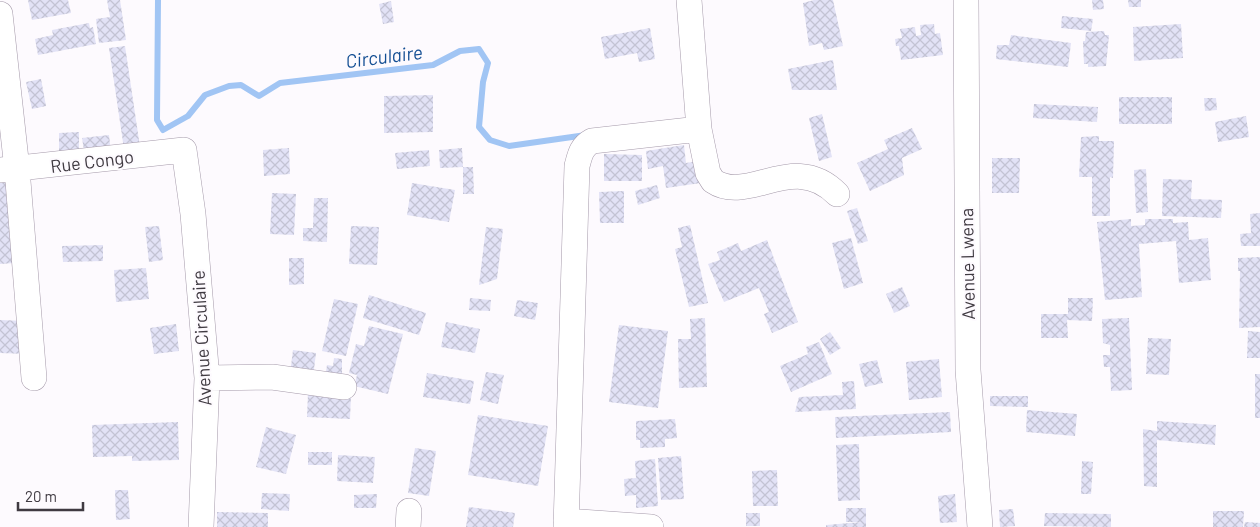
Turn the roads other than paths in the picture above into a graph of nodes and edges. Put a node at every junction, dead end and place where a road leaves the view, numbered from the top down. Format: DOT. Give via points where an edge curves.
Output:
graph roads {
  1 [pos="689,0"];
  2 [pos="966,0"];
  3 [pos="0,14"];
  4 [pos="699,129"];
  5 [pos="184,150"];
  6 [pos="8,170"];
  7 [pos="837,194"];
  8 [pos="34,378"];
  9 [pos="207,378"];
  10 [pos="344,387"];
  11 [pos="566,524"];
  12 [pos="201,527"];
  13 [pos="651,527"];
  14 [pos="980,527"];
  1 -- 4 [label="street"];
  2 -- 14 [label="street, Avenue Lwena" via="968,370"];
  3 -- 6 [label="street"];
  4 -- 7 [label="street" via="708,173 719,186 729,188 800,176 813,177"];
  4 -- 11 [label="street" via="592,141 581,152 577,166"];
  5 -- 6 [label="street, Rue Congo"];
  5 -- 9 [label="street, Avenue Circulaire" via="194,224"];
  6 -- 8 [label="street"];
  9 -- 10 [label="street" via="272,377"];
  9 -- 12 [label="street, Avenue Circulaire"];
  11 -- 13 [label="street"];
}
